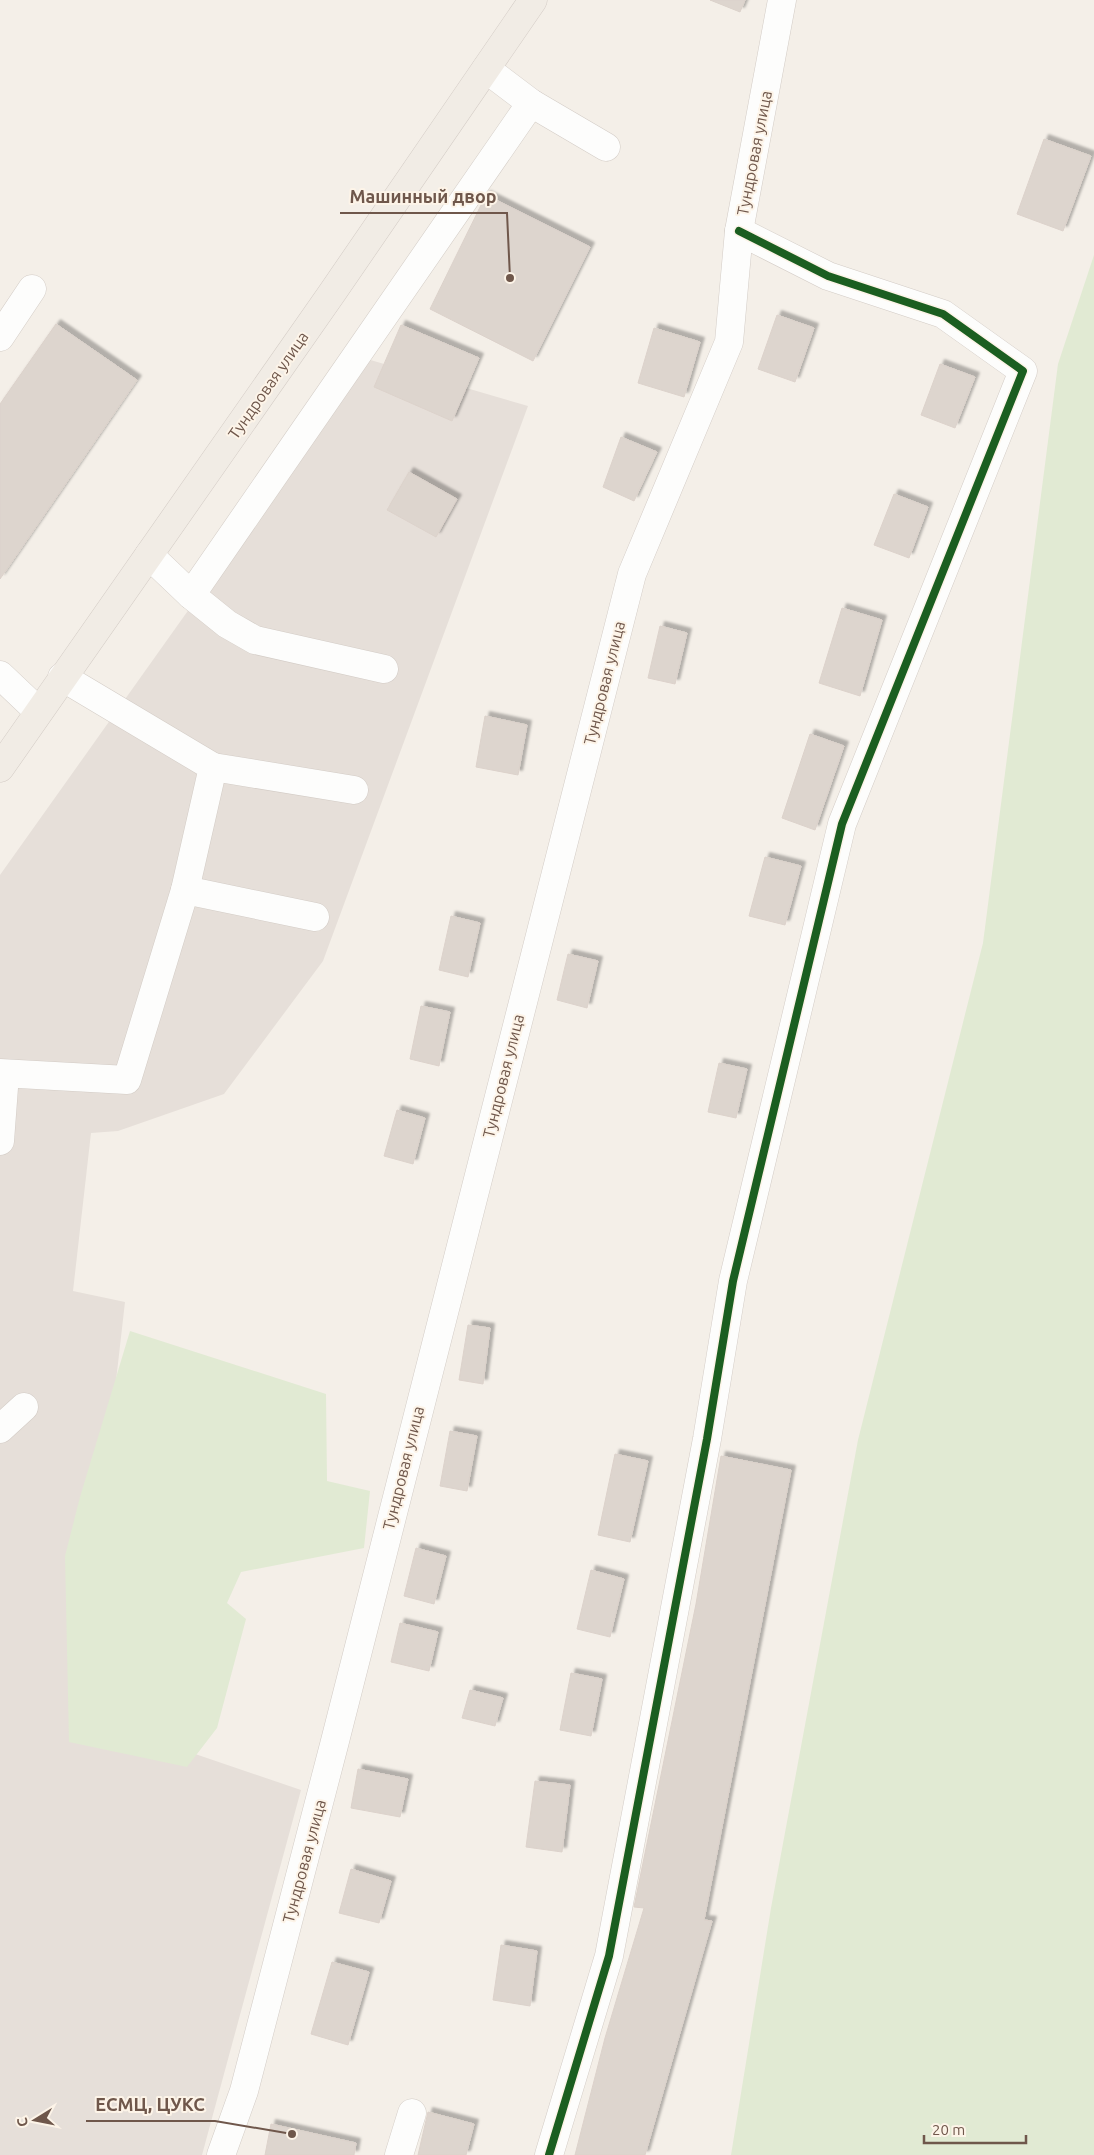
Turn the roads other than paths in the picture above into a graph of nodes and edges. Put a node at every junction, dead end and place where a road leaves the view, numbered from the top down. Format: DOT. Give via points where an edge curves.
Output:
graph roads {
  1 [pos="533,0"];
  2 [pos="782,0"];
  3 [pos="486,69"];
  4 [pos="531,103"];
  5 [pos="606,147"];
  6 [pos="739,231"];
  7 [pos="32,289"];
  8 [pos="0,337"];
  9 [pos="149,555"];
  10 [pos="191,595"];
  11 [pos="384,668"];
  12 [pos="0,675"];
  13 [pos="62,677"];
  14 [pos="38,711"];
  15 [pos="213,766"];
  16 [pos="0,768"];
  17 [pos="354,790"];
  18 [pos="185,890"];
  19 [pos="316,917"];
  20 [pos="3,1073"];
  21 [pos="0,1141"];
  22 [pos="24,1407"];
  23 [pos="0,1429"];
  24 [pos="412,2113"];
  25 [pos="221,2155"];
  26 [pos="399,2155"];
  27 [pos="549,2155"];
  1 -- 3 [label="main road, Тундровая улица"];
  2 -- 6 [label="street, Тундровая улица"];
  3 -- 4 [label="street"];
  3 -- 9 [label="main road, Тундровая улица"];
  4 -- 5 [label="street"];
  4 -- 10 [label="street"];
  6 -- 25 [label="street, Тундровая улица" via="729,342 632,574 244,2092"];
  6 -- 27 [label="street" via="828,276 943,314 1023,371 842,824 733,1281 707,1439 609,1956"];
  7 -- 8 [label="street"];
  9 -- 10 [label="street"];
  9 -- 13 [label="main road, Тундровая улица"];
  10 -- 11 [label="street" via="227,624 255,640"];
  12 -- 14 [label="street"];
  13 -- 14 [label="main road, Тундровая улица"];
  13 -- 15 [label="street"];
  14 -- 16 [label="main road, Тундровая улица"];
  15 -- 17 [label="street"];
  15 -- 18 [label="street"];
  18 -- 19 [label="street"];
  18 -- 20 [label="street" via="127,1080"];
  20 -- 21 [label="street"];
  22 -- 23 [label="street"];
  24 -- 26 [label="street"];
}
